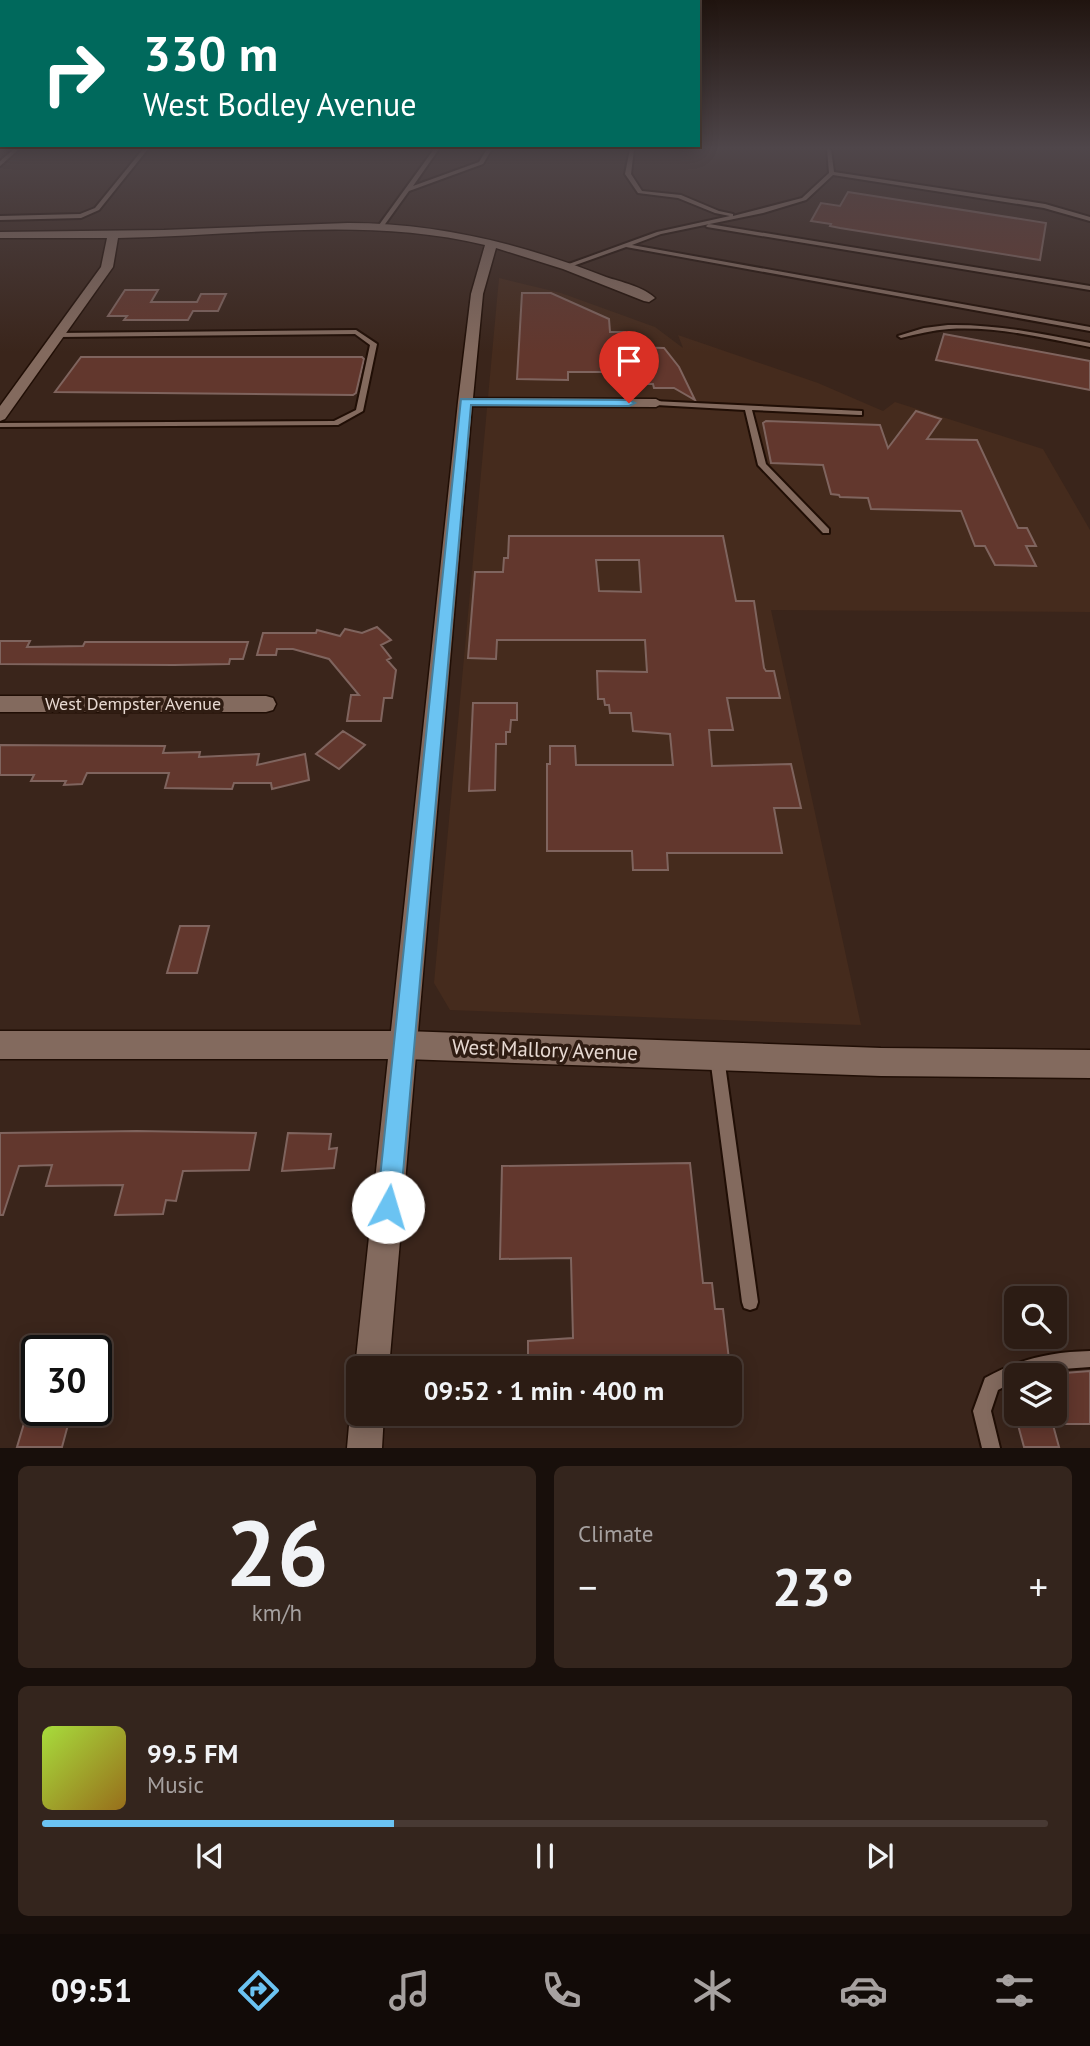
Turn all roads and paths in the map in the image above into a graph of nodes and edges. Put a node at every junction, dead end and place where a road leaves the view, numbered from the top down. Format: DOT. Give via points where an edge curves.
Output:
graph roads {
  1 [pos="57,217"];
  2 [pos="389,217"];
  3 [pos="734,217"];
  4 [pos="0,218"];
  5 [pos="701,224"];
  6 [pos="382,226"];
  7 [pos="0,234"];
  8 [pos="113,234"];
  9 [pos="491,243"];
  10 [pos="625,245"];
  11 [pos="568,266"];
  12 [pos="1090,288"];
  13 [pos="649,298"];
  14 [pos="1090,329"];
  15 [pos="58,335"];
  16 [pos="901,336"];
  17 [pos="1090,345"];
  18 [pos="465,402"];
  19 [pos="656,403"];
  20 [pos="748,408"];
  21 [pos="859,413"];
  22 [pos="0,416"];
  23 [pos="0,425"];
  24 [pos="826,531"];
  25 [pos="0,704"];
  26 [pos="265,704"];
  27 [pos="0,1045"];
  28 [pos="405,1045"];
  29 [pos="717,1057"];
  30 [pos="1090,1064"];
  31 [pos="750,1302"];
  32 [pos="373,1356"];
  33 [pos="1090,1359"];
  34 [pos="367,1426"];
  35 [pos="364,1447"];
  36 [pos="990,1447"];
  1 -- 4 [label="lane"];
  2 -- 6 [label="lane"];
  3 -- 5 [label="lane"];
  5 -- 10 [label="lane"];
  5 -- 12 [label="lane"];
  6 -- 8 [label="street"];
  6 -- 9 [label="street"];
  7 -- 8 [label="street"];
  8 -- 15 [label="street" via="107,267"];
  9 -- 11 [label="street"];
  9 -- 18 [label="street" via="477,294"];
  10 -- 11 [label="lane"];
  10 -- 14 [label="lane"];
  11 -- 13 [label="street"];
  15 -- 22 [label="street"];
  15 -- 23 [label="lane" via="356,332 374,344 359,411 335,423"];
  16 -- 17 [label="lane" via="922,328 977,325"];
  18 -- 19 [label="street"];
  18 -- 28 [label="street"];
  19 -- 20 [label="lane"];
  20 -- 21 [label="lane"];
  20 -- 24 [label="lane" via="762,465"];
  25 -- 26 [label="street, West Dempster Avenue"];
  27 -- 28 [label="street, West Mallory Avenue"];
  28 -- 29 [label="street, West Mallory Avenue"];
  28 -- 32 [label="street"];
  29 -- 30 [label="street, West Mallory Avenue"];
  29 -- 31 [label="lane"];
  33 -- 36 [label="lane" via="1052,1360 1017,1369 991,1384 982,1411"];
  34 -- 35 [label="street"];
}
